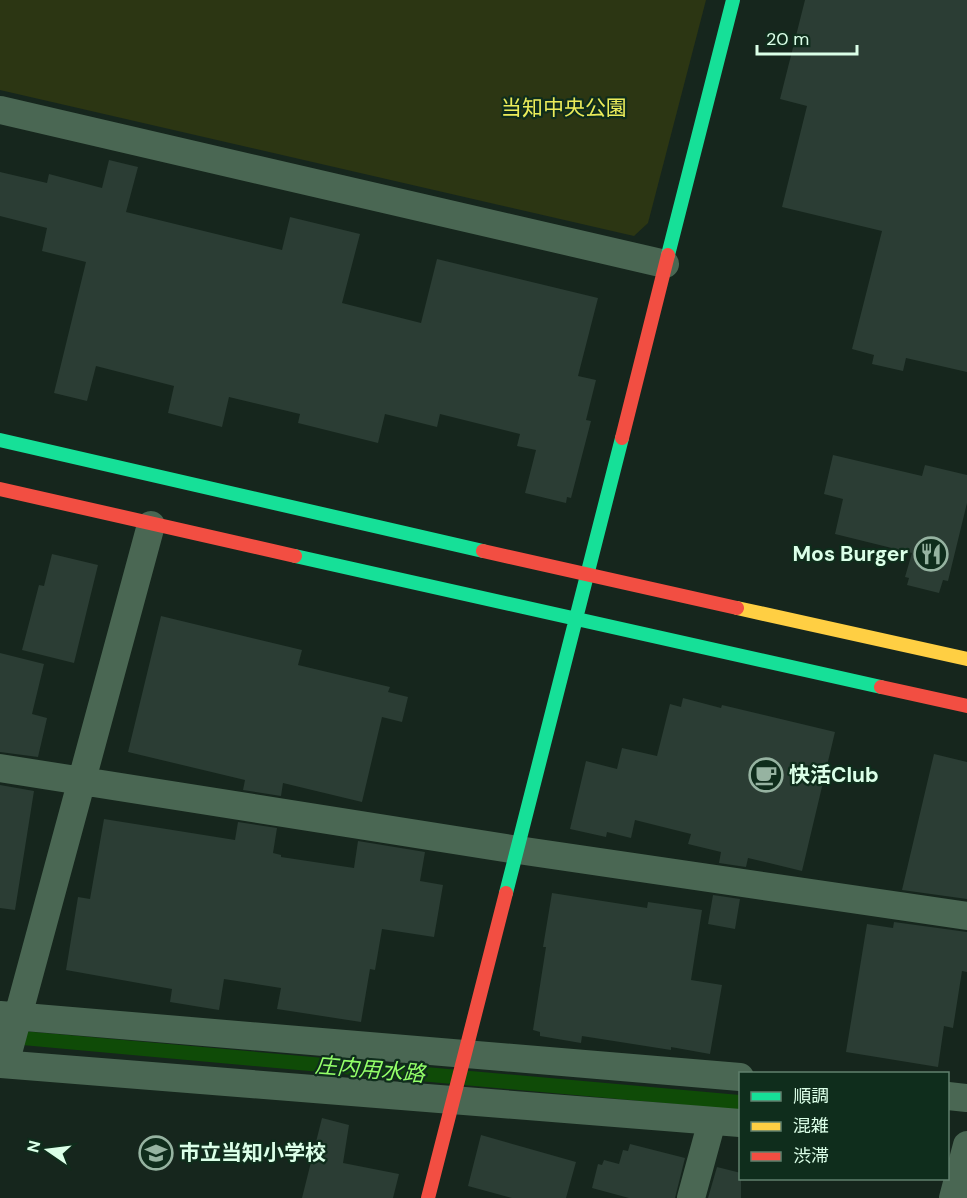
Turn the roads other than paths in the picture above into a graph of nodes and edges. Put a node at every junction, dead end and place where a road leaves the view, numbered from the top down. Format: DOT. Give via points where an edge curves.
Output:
graph roads {
  1 [pos="733,0"];
  2 [pos="0,110"];
  3 [pos="665,264"];
  4 [pos="0,440"];
  5 [pos="0,489"];
  6 [pos="151,525"];
  7 [pos="587,575"];
  8 [pos="575,620"];
  9 [pos="967,659"];
  10 [pos="967,706"];
  11 [pos="0,768"];
  12 [pos="81,782"];
  13 [pos="518,850"];
  14 [pos="967,916"];
  15 [pos="8,1039"];
  16 [pos="465,1060"];
  17 [pos="739,1077"];
  18 [pos="456,1095"];
  19 [pos="949,1096"];
  20 [pos="967,1098"];
  21 [pos="712,1121"];
  22 [pos="739,1123"];
  23 [pos="949,1143"];
  24 [pos="967,1145"];
  25 [pos="428,1198"];
  26 [pos="691,1198"];
  27 [pos="953,1198"];
  1 -- 3 [label="street"];
  2 -- 3 [label="street"];
  3 -- 7 [label="street"];
  4 -- 7 [label="street"];
  5 -- 6 [label="street"];
  6 -- 8 [label="street"];
  6 -- 12 [label="street"];
  7 -- 8 [label="street"];
  7 -- 9 [label="street"];
  8 -- 10 [label="street"];
  8 -- 13 [label="street"];
  11 -- 12 [label="street"];
  12 -- 13 [label="street"];
  12 -- 15 [label="street"];
  13 -- 14 [label="street"];
  13 -- 16 [label="street"];
  15 -- 16 [label="street"];
  15 -- 18 [label="street"];
  16 -- 17 [label="street"];
  16 -- 18 [label="street"];
  18 -- 21 [label="street"];
  18 -- 25 [label="street"];
  19 -- 20 [label="street"];
  21 -- 22 [label="street"];
  21 -- 26 [label="street"];
  23 -- 24 [label="street"];
  24 -- 27 [label="street"];
}
